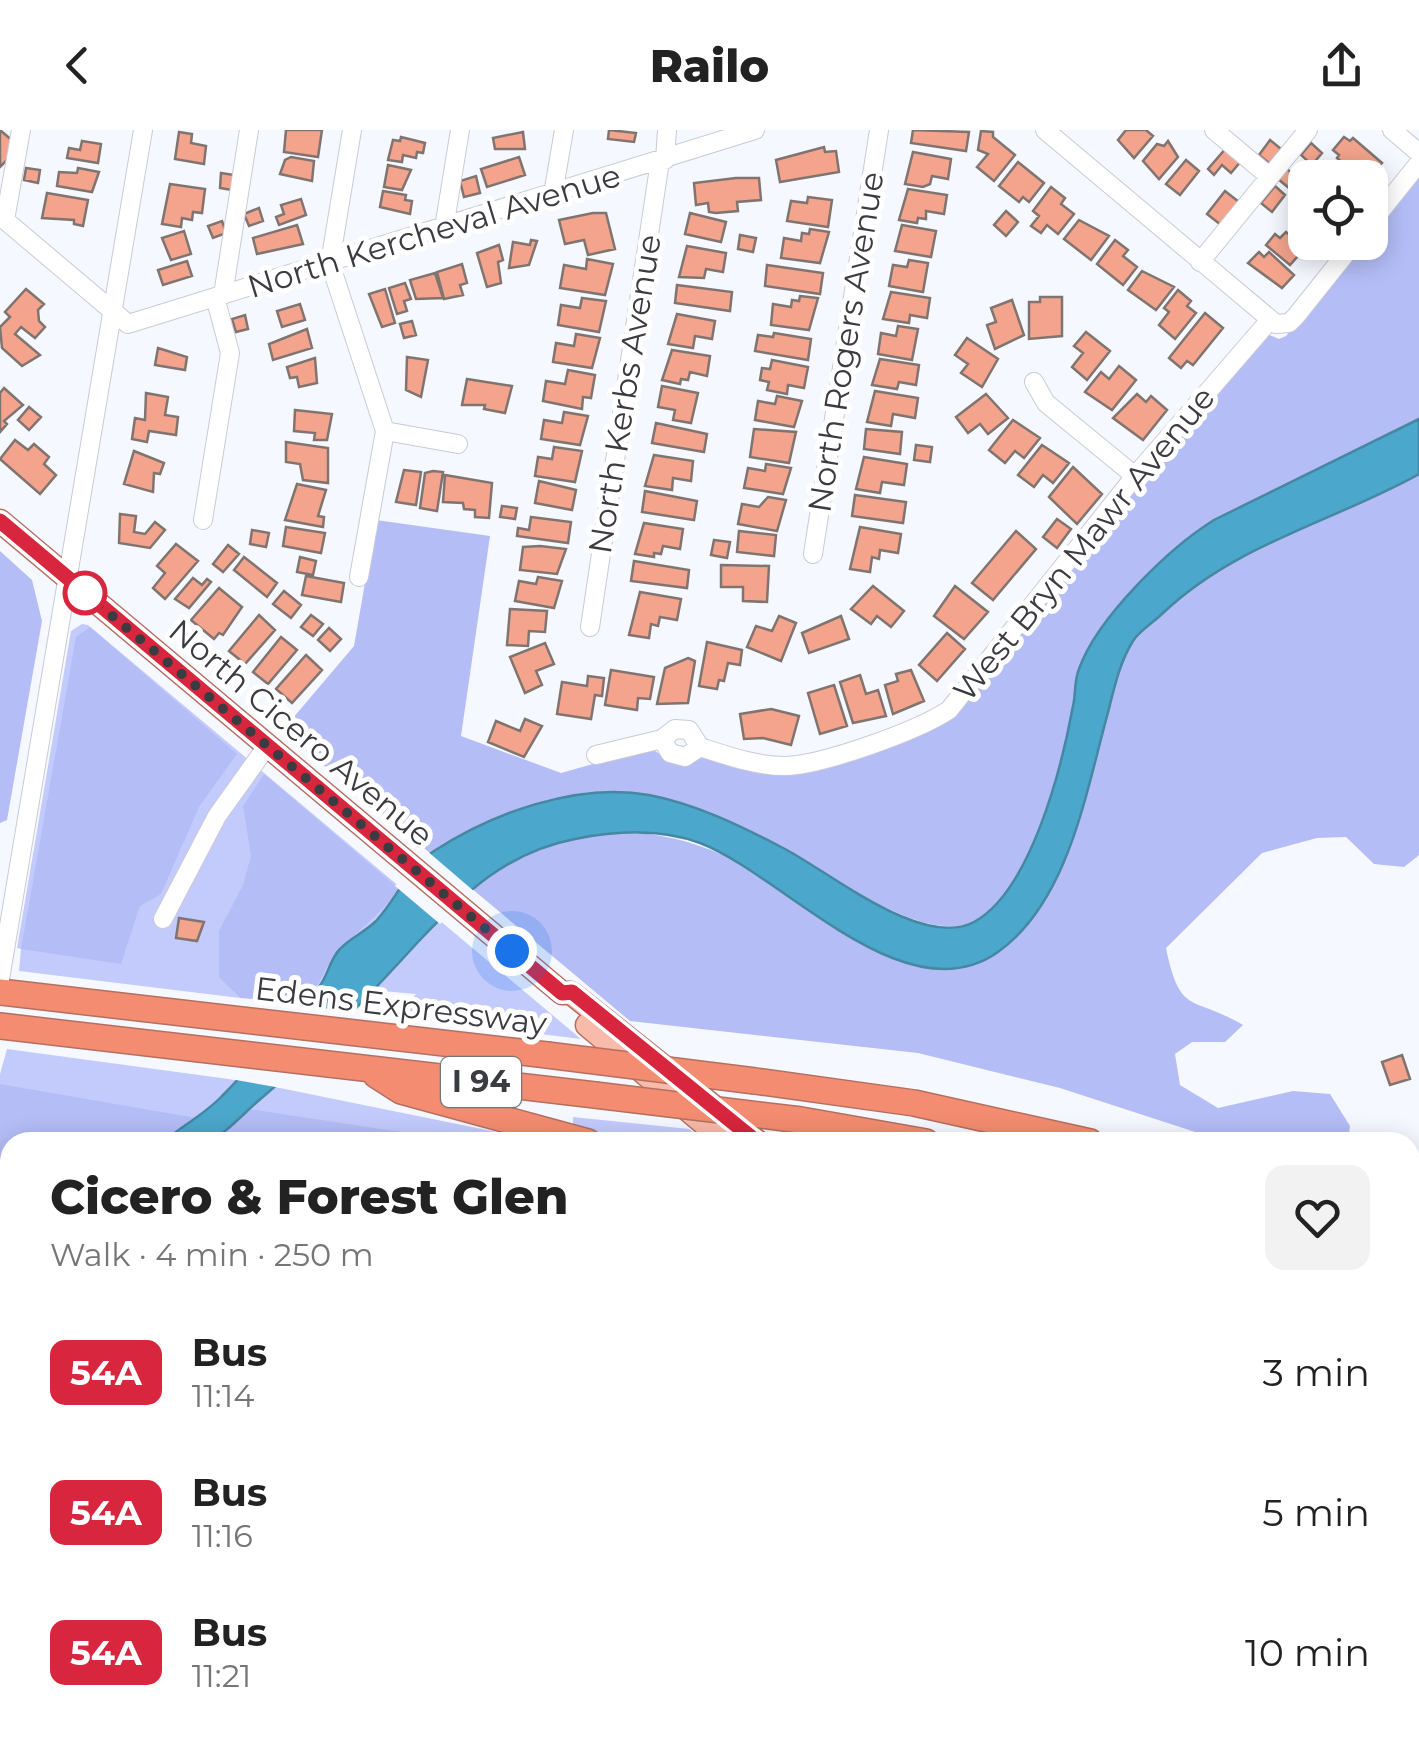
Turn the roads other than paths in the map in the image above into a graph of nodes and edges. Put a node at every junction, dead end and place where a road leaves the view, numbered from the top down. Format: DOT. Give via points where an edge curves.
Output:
graph roads {
  1 [pos="21,130"];
  2 [pos="143,130"];
  3 [pos="249,130"];
  4 [pos="352,130"];
  5 [pos="460,130"];
  6 [pos="564,130"];
  7 [pos="668,130"];
  8 [pos="756,130"];
  9 [pos="879,130"];
  10 [pos="1214,130"];
  11 [pos="1308,130"];
  12 [pos="1392,130"];
  13 [pos="1056,133"];
  14 [pos="1419,152"];
  15 [pos="662,161"];
  16 [pos="1419,163"];
  17 [pos="1270,176"];
  18 [pos="554,194"];
  19 [pos="1388,202"];
  20 [pos="2,218"];
  21 [pos="444,228"];
  22 [pos="1340,260"];
  23 [pos="330,262"];
  24 [pos="1200,262"];
  25 [pos="218,296"];
  26 [pos="114,314"];
  27 [pos="1269,320"];
  28 [pos="1034,382"];
  29 [pos="385,431"];
  30 [pos="458,444"];
  31 [pos="1135,476"];
  32 [pos="203,520"];
  33 [pos="0,521"];
  34 [pos="812,554"];
  35 [pos="359,577"];
  36 [pos="67,578"];
  37 [pos="590,627"];
  38 [pos="266,746"];
  39 [pos="596,755"];
  40 [pos="163,919"];
  41 [pos="5,988"];
  42 [pos="562,993"];
  43 [pos="5,1027"];
  44 [pos="367,1070"];
  45 [pos="551,1132"];
  46 [pos="714,1132"];
  47 [pos="746,1132"];
  48 [pos="869,1132"];
  49 [pos="1045,1132"];
  1 -- 20 [label="street"];
  2 -- 26 [label="street"];
  3 -- 25 [label="street"];
  4 -- 23 [label="street"];
  5 -- 21 [label="street"];
  6 -- 18 [label="street"];
  7 -- 15 [label="street, North Kerbs Avenue"];
  8 -- 15 [label="street, North Kercheval Avenue"];
  9 -- 34 [label="street, North Rogers Avenue"];
  10 -- 17 [label="street"];
  11 -- 17 [label="street"];
  12 -- 14 [label="street"];
  13 -- 24 [label="street"];
  15 -- 18 [label="street, North Kercheval Avenue"];
  15 -- 37 [label="street, North Kerbs Avenue"];
  16 -- 19 [label="street"];
  17 -- 24 [label="street"];
  18 -- 21 [label="street, North Kercheval Avenue"];
  20 -- 26 [label="street"];
  21 -- 23 [label="street, North Kercheval Avenue"];
  22 -- 27 [label="street, West Bryn Mawr Avenue" via="1289,323"];
  23 -- 25 [label="street, North Kercheval Avenue"];
  23 -- 29 [label="street"];
  24 -- 27 [label="street"];
  25 -- 26 [label="street, North Kercheval Avenue" via="128,324"];
  25 -- 32 [label="street" via="230,352"];
  26 -- 36 [label="street"];
  27 -- 31 [label="street, West Bryn Mawr Avenue"];
  28 -- 31 [label="street" via="1054,410"];
  29 -- 30 [label="street"];
  29 -- 35 [label="street"];
  31 -- 39 [label="street, West Bryn Mawr Avenue" via="949,710 925,725 786,766 700,747 684,728"];
  33 -- 36 [label="main road, North Cicero Avenue"];
  36 -- 38 [label="main road, North Cicero Avenue"];
  36 -- 41 [label="street"];
  38 -- 40 [label="street" via="216,816"];
  38 -- 42 [label="main road, North Cicero Avenue"];
  41 -- 49 [label="highway, Edens Expressway / I 94, bridge" via="914,1103"];
  42 -- 46 [label="main road, North Cicero Avenue" via="562,1003"];
  42 -- 47 [label="main road, North Cicero Avenue" via="572,992"];
  43 -- 44 [label="highway, Edens Expressway / I 94"];
  44 -- 45 [label="highway" via="401,1091"];
  44 -- 48 [label="highway, Edens Expressway / I 94, bridge"];
}
